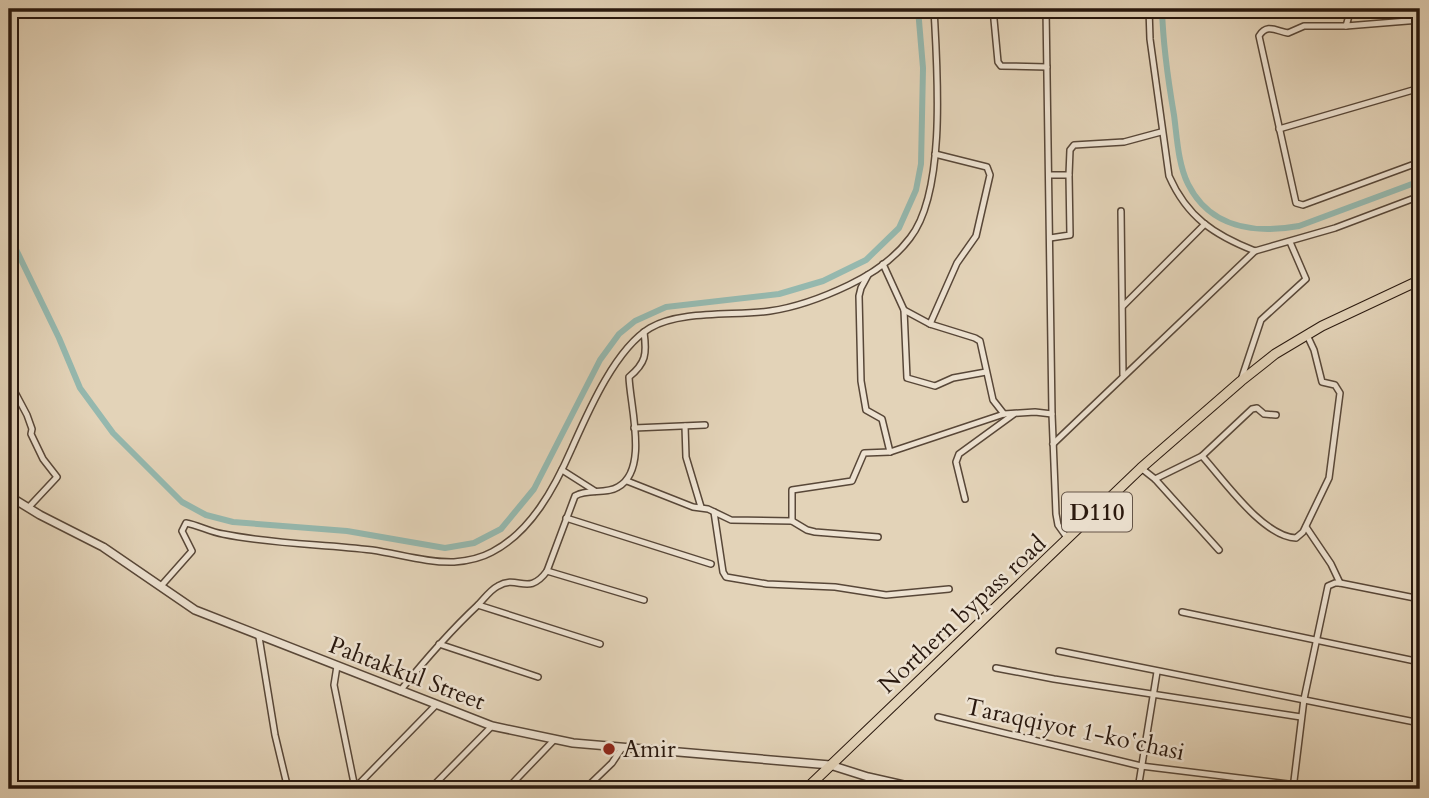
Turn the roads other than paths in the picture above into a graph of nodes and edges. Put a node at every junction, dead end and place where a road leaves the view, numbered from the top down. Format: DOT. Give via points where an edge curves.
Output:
graph roads {
  1 [pos="934,9"];
  2 [pos="993,9"];
  3 [pos="1046,9"];
  4 [pos="1149,9"];
  5 [pos="1350,9"];
  6 [pos="1420,20"];
  7 [pos="1346,26"];
  8 [pos="1047,67"];
  9 [pos="1420,88"];
  10 [pos="1279,129"];
  11 [pos="1161,132"];
  12 [pos="935,154"];
  13 [pos="1420,162"];
  14 [pos="1049,175"];
  15 [pos="1069,175"];
  16 [pos="1420,196"];
  17 [pos="1121,211"];
  18 [pos="1205,224"];
  19 [pos="1050,238"];
  20 [pos="1290,242"];
  21 [pos="1255,251"];
  22 [pos="883,264"];
  23 [pos="870,273"];
  24 [pos="1420,280"];
  25 [pos="1123,306"];
  26 [pos="904,310"];
  27 [pos="930,324"];
  28 [pos="644,332"];
  29 [pos="1307,335"];
  30 [pos="986,372"];
  31 [pos="1123,375"];
  32 [pos="9,381"];
  33 [pos="1241,381"];
  34 [pos="1004,414"];
  35 [pos="1014,414"];
  36 [pos="1052,414"];
  37 [pos="1276,415"];
  38 [pos="705,425"];
  39 [pos="682,426"];
  40 [pos="634,428"];
  41 [pos="1053,444"];
  42 [pos="891,452"];
  43 [pos="1202,456"];
  44 [pos="1141,468"];
  45 [pos="562,470"];
  46 [pos="1155,479"];
  47 [pos="627,481"];
  48 [pos="597,492"];
  49 [pos="9,496"];
  50 [pos="965,499"];
  51 [pos="701,507"];
  52 [pos="28,508"];
  53 [pos="714,512"];
  54 [pos="566,517"];
  55 [pos="792,521"];
  56 [pos="1306,527"];
  57 [pos="878,537"];
  58 [pos="1068,540"];
  59 [pos="1219,550"];
  60 [pos="711,564"];
  61 [pos="547,571"];
  62 [pos="1340,583"];
  63 [pos="161,586"];
  64 [pos="948,589"];
  65 [pos="1420,599"];
  66 [pos="644,600"];
  67 [pos="478,605"];
  68 [pos="1182,612"];
  69 [pos="259,637"];
  70 [pos="1316,639"];
  71 [pos="439,643"];
  72 [pos="600,644"];
  73 [pos="1059,652"];
  74 [pos="1420,662"];
  75 [pos="337,666"];
  76 [pos="996,668"];
  77 [pos="1157,672"];
  78 [pos="538,677"];
  79 [pos="400,691"];
  80 [pos="1155,694"];
  81 [pos="1304,699"];
  82 [pos="436,705"];
  83 [pos="938,717"];
  84 [pos="1301,718"];
  85 [pos="1420,723"];
  86 [pos="492,726"];
  87 [pos="554,740"];
  88 [pos="622,748"];
  89 [pos="830,765"];
  90 [pos="1141,766"];
  91 [pos="1294,787"];
  92 [pos="288,789"];
  93 [pos="354,789"];
  94 [pos="430,789"];
  95 [pos="507,789"];
  96 [pos="585,789"];
  97 [pos="806,789"];
  98 [pos="921,789"];
  99 [pos="1138,789"];
  100 [pos="1329,789"];
  1 -- 12 [label="street"];
  2 -- 8 [label="street" via="1001,66"];
  3 -- 8 [label="street"];
  4 -- 11 [label="street"];
  5 -- 7 [label="street"];
  6 -- 7 [label="street"];
  7 -- 10 [label="street" via="1261,32 1259,42"];
  8 -- 14 [label="street"];
  9 -- 10 [label="street"];
  10 -- 13 [label="street" via="1300,205"];
  11 -- 15 [label="street" via="1124,142 1074,145"];
  11 -- 18 [label="street" via="1177,195"];
  12 -- 22 [label="street" via="920,221 910,238"];
  12 -- 27 [label="street" via="987,167 990,175 976,236 957,263"];
  14 -- 15 [label="street"];
  14 -- 19 [label="street"];
  15 -- 19 [label="street" via="1070,236"];
  16 -- 20 [label="street"];
  17 -- 25 [label="street"];
  18 -- 21 [label="street"];
  18 -- 25 [label="street"];
  19 -- 36 [label="street"];
  20 -- 21 [label="street"];
  20 -- 33 [label="street" via="1306,279 1261,320"];
  21 -- 31 [label="street"];
  22 -- 23 [label="street"];
  22 -- 26 [label="street"];
  23 -- 28 [label="street" via="792,307 681,318"];
  23 -- 42 [label="street" via="859,296 861,381 866,410 882,419"];
  24 -- 29 [label="main road, Northern bypass road / D110"];
  25 -- 31 [label="street"];
  26 -- 27 [label="street"];
  26 -- 30 [label="street" via="907,378 935,386"];
  27 -- 30 [label="street" via="980,341"];
  28 -- 40 [label="street" via="643,364 629,377"];
  28 -- 45 [label="street" via="606,381"];
  29 -- 33 [label="main road, Northern bypass road / D110"];
  29 -- 56 [label="street" via="1322,382 1335,385 1340,395 1329,478"];
  30 -- 34 [label="street" via="993,400"];
  31 -- 41 [label="street"];
  32 -- 52 [label="street" via="43,459 57,477"];
  33 -- 44 [label="main road, Northern bypass road / D110"];
  34 -- 35 [label="street"];
  34 -- 42 [label="street"];
  35 -- 36 [label="street"];
  35 -- 50 [label="street" via="958,454"];
  36 -- 41 [label="street"];
  37 -- 43 [label="street" via="1252,409"];
  38 -- 39 [label="street"];
  39 -- 40 [label="street"];
  39 -- 51 [label="street"];
  40 -- 47 [label="street" via="635,463"];
  41 -- 58 [label="street" via="1058,524"];
  42 -- 55 [label="street" via="864,453 848,483 793,489"];
  43 -- 46 [label="street"];
  43 -- 56 [label="street" via="1264,524 1289,538 1300,536"];
  44 -- 46 [label="street"];
  44 -- 58 [label="main road, Northern bypass road / D110"];
  45 -- 48 [label="street"];
  45 -- 63 [label="street" via="514,537 490,554 448,562 222,534 187,523 182,531 192,551"];
  46 -- 59 [label="street"];
  47 -- 48 [label="street"];
  47 -- 51 [label="street"];
  48 -- 54 [label="street" via="575,496"];
  49 -- 52 [label="street, Pahtakkul Street"];
  51 -- 53 [label="street"];
  52 -- 63 [label="street, Pahtakkul Street" via="103,547"];
  53 -- 55 [label="street" via="731,520"];
  53 -- 64 [label="street" via="726,577 886,595"];
  54 -- 60 [label="street"];
  54 -- 61 [label="street"];
  55 -- 57 [label="street" via="815,532"];
  56 -- 62 [label="street"];
  58 -- 89 [label="main road, Northern bypass road / D110"];
  61 -- 66 [label="street"];
  61 -- 67 [label="street" via="530,586 501,584"];
  62 -- 65 [label="street"];
  62 -- 70 [label="street" via="1327,589"];
  63 -- 69 [label="street, Pahtakkul Street" via="195,610"];
  67 -- 71 [label="street"];
  67 -- 72 [label="street"];
  68 -- 70 [label="street"];
  69 -- 75 [label="street, Pahtakkul Street"];
  69 -- 92 [label="street"];
  70 -- 74 [label="street"];
  70 -- 81 [label="street"];
  71 -- 78 [label="street"];
  71 -- 79 [label="street"];
  73 -- 77 [label="street"];
  75 -- 79 [label="street, Pahtakkul Street"];
  75 -- 93 [label="street" via="334,685"];
  76 -- 80 [label="street"];
  77 -- 80 [label="street"];
  77 -- 81 [label="street"];
  79 -- 82 [label="street, Pahtakkul Street"];
  80 -- 84 [label="street"];
  80 -- 90 [label="street"];
  81 -- 84 [label="street"];
  81 -- 85 [label="street"];
  82 -- 86 [label="street, Pahtakkul Street"];
  82 -- 93 [label="street"];
  83 -- 90 [label="street, Taraqqiyot 1-koʻchasi"];
  84 -- 91 [label="street"];
  86 -- 87 [label="street, Pahtakkul Street"];
  86 -- 94 [label="street"];
  87 -- 88 [label="street, Pahtakkul Street"];
  87 -- 95 [label="street"];
  88 -- 89 [label="street, Pahtakkul Street"];
  88 -- 96 [label="street"];
  89 -- 97 [label="main road, Northern bypass road / D110"];
  89 -- 98 [label="street, Pahtakkul Street"];
  90 -- 91 [label="street, Taraqqiyot 1-koʻchasi"];
  90 -- 99 [label="street"];
  91 -- 100 [label="street, Taraqqiyot 1-koʻchasi"];
}
